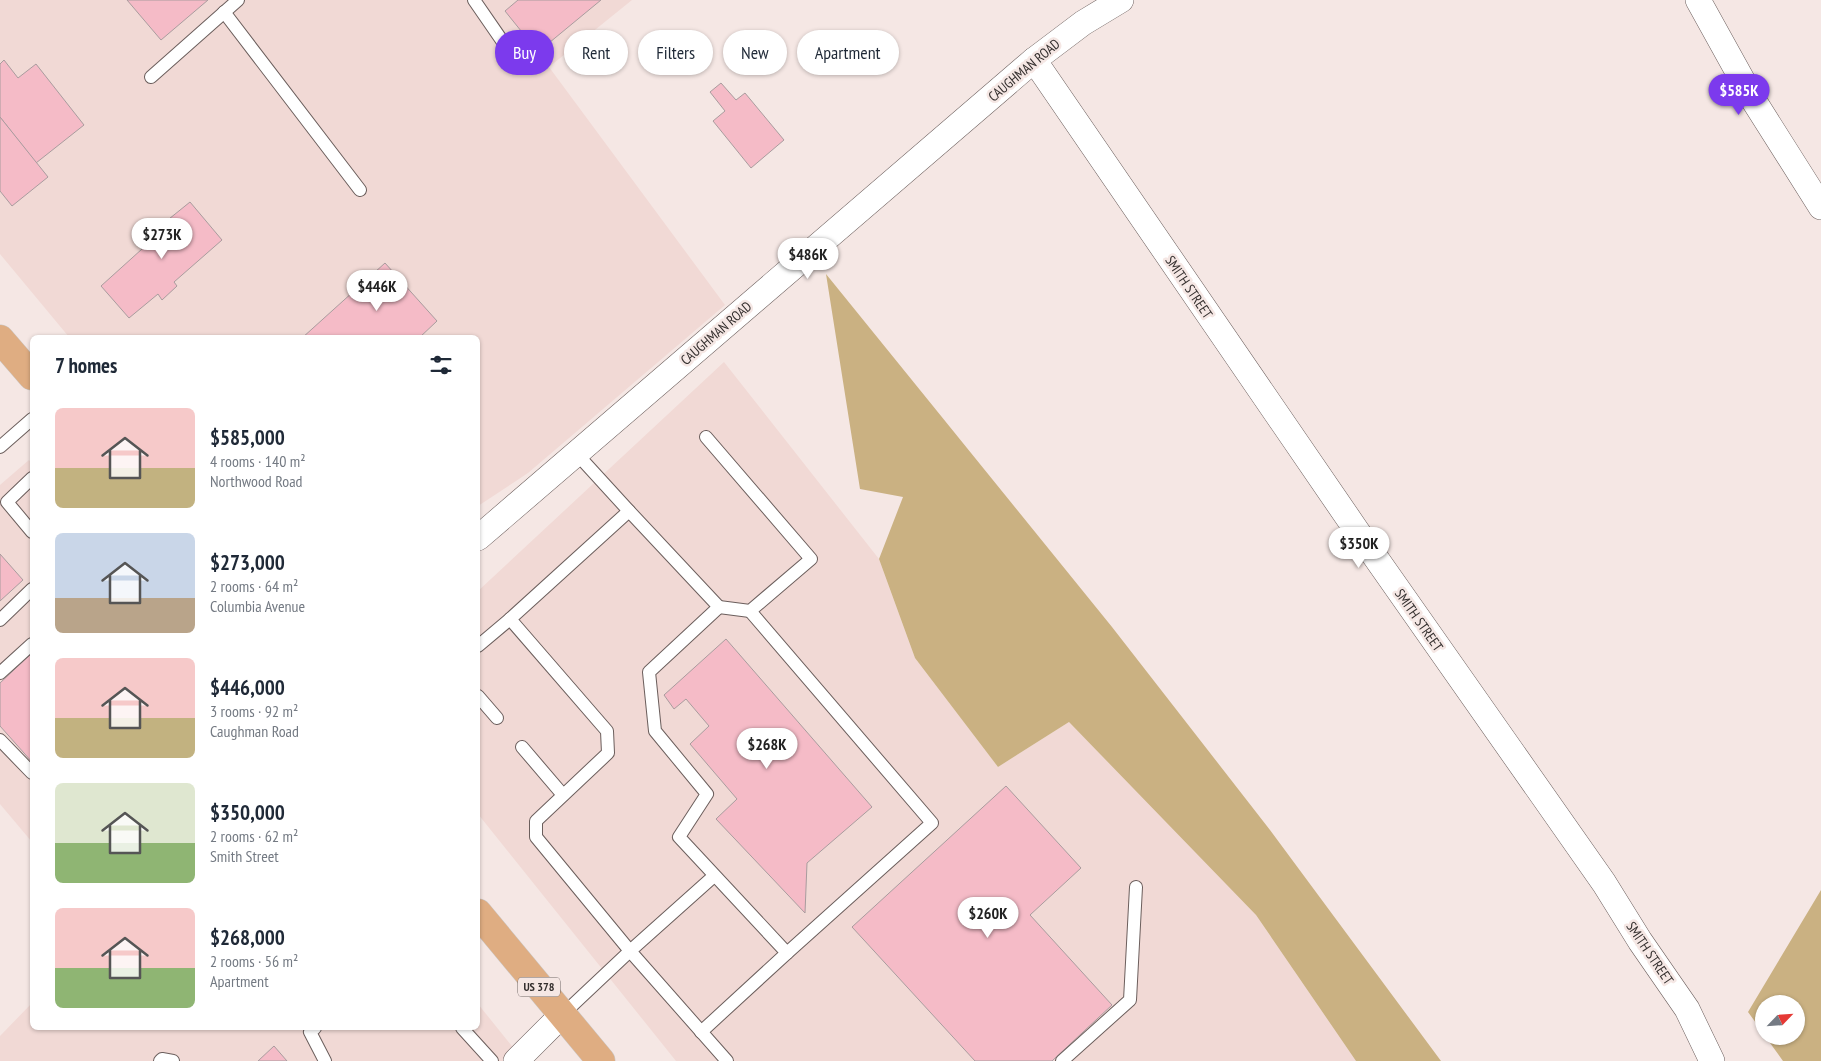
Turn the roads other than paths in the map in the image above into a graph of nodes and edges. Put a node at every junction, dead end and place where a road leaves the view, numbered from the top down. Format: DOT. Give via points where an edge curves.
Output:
graph roads {
  1 [pos="238,0"];
  2 [pos="474,0"];
  3 [pos="1121,0"];
  4 [pos="1698,0"];
  5 [pos="224,12"];
  6 [pos="495,30"];
  7 [pos="1034,60"];
  8 [pos="151,77"];
  9 [pos="360,190"];
  10 [pos="1821,207"];
  11 [pos="1,341"];
  12 [pos="30,374"];
  13 [pos="30,421"];
  14 [pos="706,437"];
  15 [pos="0,448"];
  16 [pos="576,453"];
  17 [pos="30,480"];
  18 [pos="629,511"];
  19 [pos="30,530"];
  20 [pos="480,536"];
  21 [pos="30,591"];
  22 [pos="719,607"];
  23 [pos="750,611"];
  24 [pos="510,619"];
  25 [pos="0,620"];
  26 [pos="480,644"];
  27 [pos="30,646"];
  28 [pos="0,673"];
  29 [pos="480,698"];
  30 [pos="497,718"];
  31 [pos="0,740"];
  32 [pos="522,747"];
  33 [pos="30,771"];
  34 [pos="563,795"];
  35 [pos="714,876"];
  36 [pos="1136,887"];
  37 [pos="480,915"];
  38 [pos="630,951"];
  39 [pos="787,953"];
  40 [pos="562,1015"];
  41 [pos="312,1030"];
  42 [pos="464,1030"];
  43 [pos="701,1032"];
  44 [pos="160,1061"];
  45 [pos="173,1061"];
  46 [pos="325,1061"];
  47 [pos="492,1061"];
  48 [pos="516,1061"];
  49 [pos="601,1061"];
  50 [pos="726,1061"];
  51 [pos="1062,1061"];
  52 [pos="1712,1061"];
  1 -- 5 [label="lane"];
  2 -- 6 [label="lane"];
  3 -- 7 [label="street, CAUGHMAN ROAD" via="1083,23"];
  4 -- 10 [label="street" via="1754,101"];
  5 -- 8 [label="lane"];
  5 -- 9 [label="lane"];
  7 -- 16 [label="street, CAUGHMAN ROAD"];
  7 -- 52 [label="street, SMITH STREET" via="1357,531 1604,883 1687,1009"];
  11 -- 12 [label="main road"];
  13 -- 15 [label="lane"];
  14 -- 23 [label="lane" via="811,559"];
  16 -- 18 [label="lane"];
  16 -- 20 [label="street, CAUGHMAN ROAD"];
  17 -- 19 [label="lane" via="7,502"];
  18 -- 22 [label="lane"];
  18 -- 24 [label="lane"];
  21 -- 25 [label="lane"];
  22 -- 23 [label="lane"];
  22 -- 35 [label="lane" via="649,672 655,731 707,794 679,837"];
  23 -- 39 [label="lane" via="932,823"];
  24 -- 26 [label="lane"];
  24 -- 34 [label="lane" via="607,731 608,753"];
  27 -- 28 [label="lane"];
  29 -- 30 [label="lane"];
  31 -- 33 [label="lane"];
  32 -- 34 [label="lane"];
  34 -- 38 [label="lane" via="536,821 536,837"];
  35 -- 38 [label="lane"];
  35 -- 39 [label="lane"];
  36 -- 51 [label="lane" via="1130,1000"];
  37 -- 40 [label="main road, US 378"];
  38 -- 40 [label="lane"];
  38 -- 43 [label="lane"];
  39 -- 43 [label="lane"];
  40 -- 48 [label="street"];
  40 -- 49 [label="main road, US 378"];
  41 -- 46 [label="lane" via="310,1032"];
  42 -- 47 [label="lane"];
  43 -- 50 [label="lane"];
  44 -- 45 [label="lane"];
}
